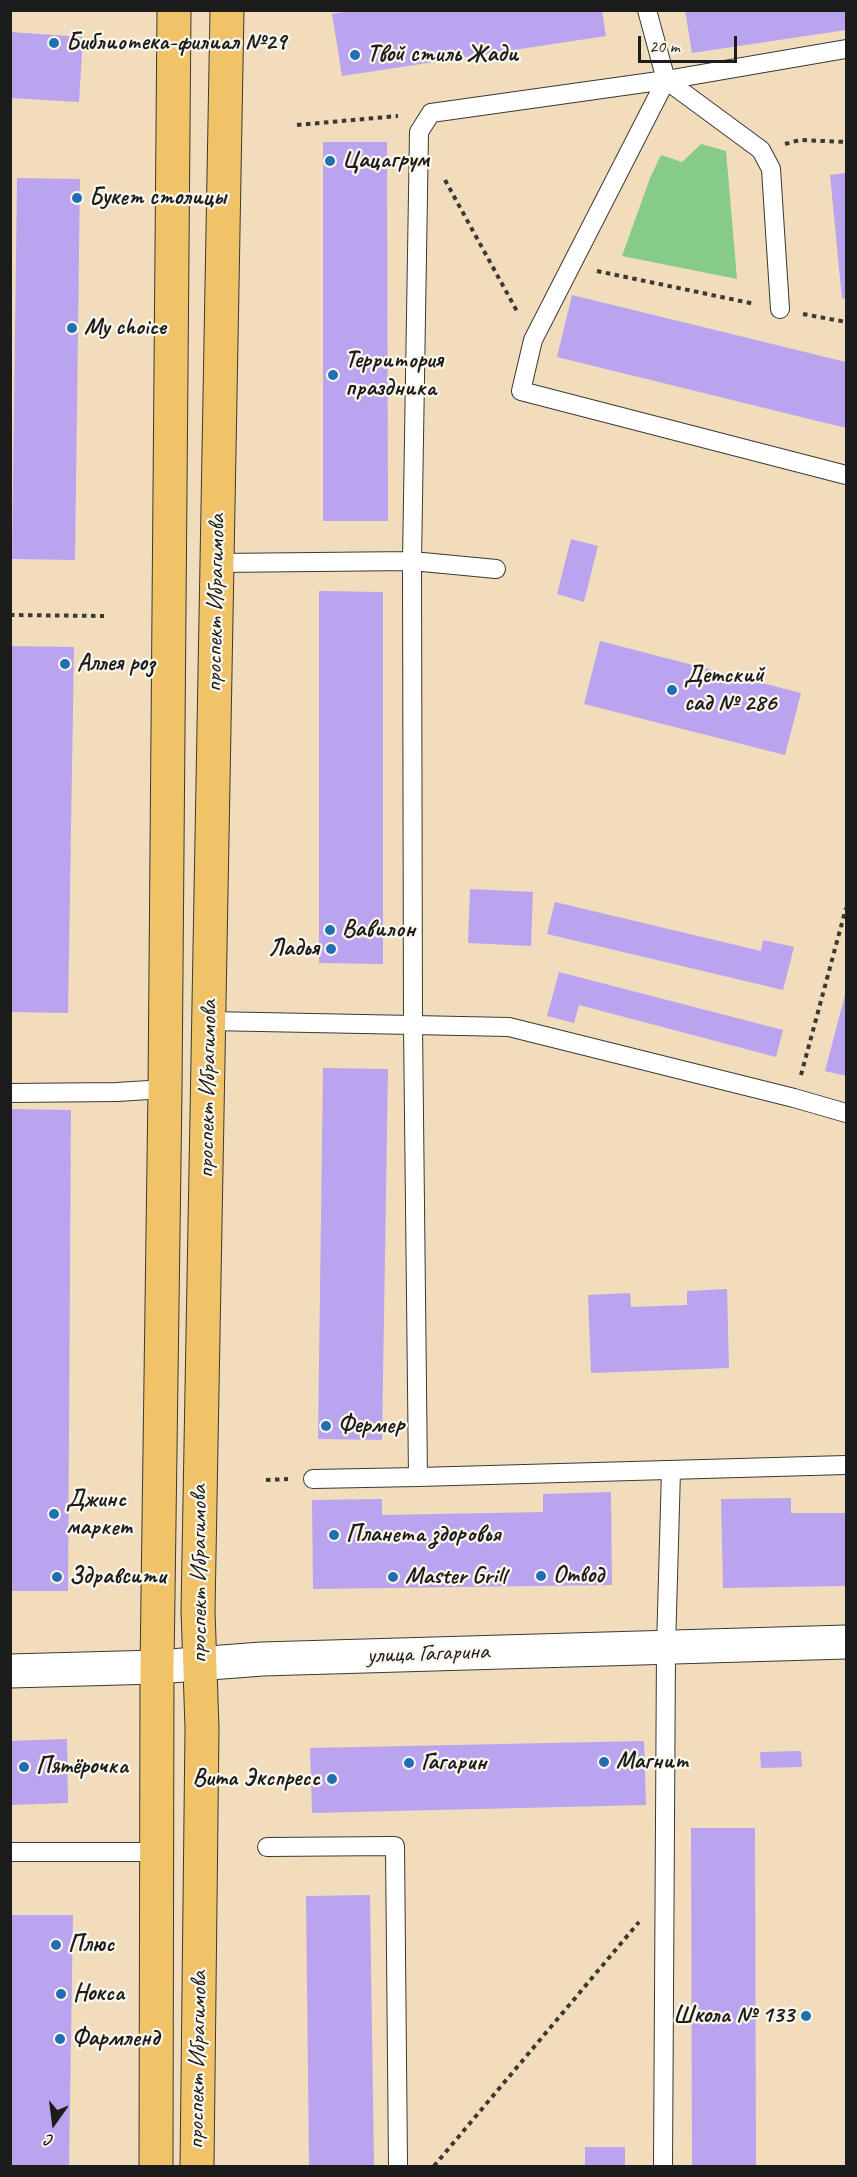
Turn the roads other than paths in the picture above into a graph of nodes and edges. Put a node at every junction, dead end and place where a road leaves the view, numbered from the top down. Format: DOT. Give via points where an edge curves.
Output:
graph roads {
  1 [pos="174,10"];
  2 [pos="227,10"];
  3 [pos="647,10"];
  4 [pos="846,49"];
  5 [pos="666,80"];
  6 [pos="780,309"];
  7 [pos="846,475"];
  8 [pos="412,561"];
  9 [pos="217,563"];
  10 [pos="496,569"];
  11 [pos="209,1021"];
  12 [pos="414,1024"];
  13 [pos="165,1089"];
  14 [pos="10,1093"];
  15 [pos="846,1113"];
  16 [pos="846,1464"];
  17 [pos="671,1471"];
  18 [pos="418,1477"];
  19 [pos="313,1479"];
  20 [pos="846,1642"];
  21 [pos="666,1648"];
  22 [pos="200,1665"];
  23 [pos="157,1667"];
  24 [pos="10,1671"];
  25 [pos="267,1847"];
  26 [pos="10,1852"];
  27 [pos="158,1852"];
  28 [pos="156,2166"];
  29 [pos="197,2166"];
  30 [pos="398,2166"];
  31 [pos="663,2166"];
  1 -- 13 [label="main road, проспект Ибрагимова"];
  2 -- 9 [label="main road, проспект Ибрагимова"];
  3 -- 5 [label="lane"];
  4 -- 5 [label="lane"];
  5 -- 6 [label="lane" via="761,150 771,169"];
  5 -- 7 [label="lane" via="533,340 521,391"];
  5 -- 8 [label="lane" via="431,113 419,132"];
  8 -- 9 [label="lane"];
  8 -- 10 [label="lane"];
  8 -- 12 [label="lane"];
  9 -- 11 [label="main road, проспект Ибрагимова"];
  11 -- 12 [label="lane"];
  11 -- 22 [label="main road, проспект Ибрагимова"];
  12 -- 15 [label="lane" via="509,1027"];
  12 -- 18 [label="lane"];
  13 -- 14 [label="lane"];
  13 -- 23 [label="main road, проспект Ибрагимова"];
  16 -- 17 [label="lane"];
  17 -- 18 [label="lane"];
  17 -- 21 [label="lane"];
  18 -- 19 [label="lane"];
  20 -- 21 [label="street, улица Гагарина"];
  21 -- 22 [label="street, улица Гагарина" via="262,1659"];
  21 -- 31 [label="lane"];
  22 -- 23 [label="street, улица Гагарина"];
  22 -- 29 [label="main road, проспект Ибрагимова"];
  23 -- 24 [label="street, улица Гагарина"];
  23 -- 27 [label="main road, проспект Ибрагимова"];
  25 -- 30 [label="lane" via="395,1846"];
  26 -- 27 [label="lane"];
  27 -- 28 [label="main road, проспект Ибрагимова"];
}
